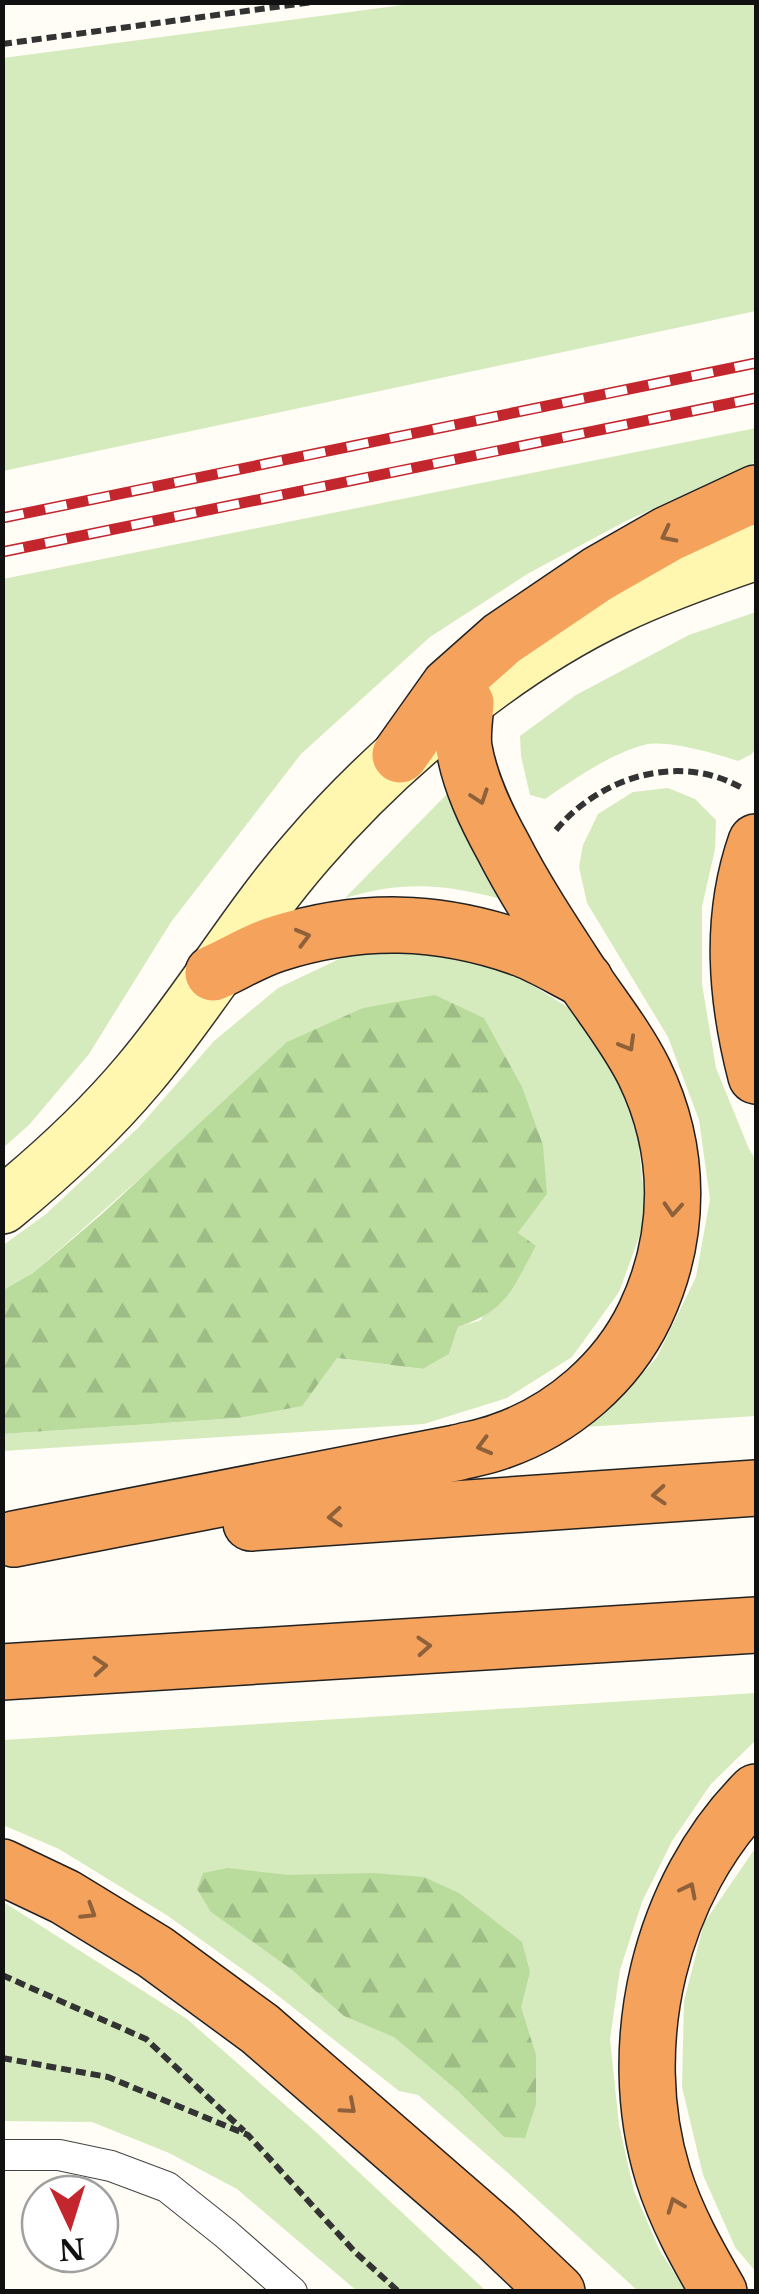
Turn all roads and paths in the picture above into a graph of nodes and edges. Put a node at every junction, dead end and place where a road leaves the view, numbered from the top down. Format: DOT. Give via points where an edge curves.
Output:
graph roads {
  1 [pos="312,2"];
  2 [pos="2,44"];
  3 [pos="756,493"];
  4 [pos="756,552"];
  5 [pos="756,565"];
  6 [pos="695,573"];
  7 [pos="466,702"];
  8 [pos="400,755"];
  9 [pos="745,790"];
  10 [pos="756,842"];
  11 [pos="524,887"];
  12 [pos="213,974"];
  13 [pos="584,980"];
  14 [pos="756,1076"];
  15 [pos="2,1206"];
  16 [pos="756,1488"];
  17 [pos="8,1540"];
  18 [pos="756,1625"];
  19 [pos="2,1672"];
  20 [pos="756,1792"];
  21 [pos="2,1868"];
  22 [pos="2,1974"];
  23 [pos="2,2058"];
  24 [pos="248,2135"];
  25 [pos="2,2155"];
  26 [pos="292,2292"];
  27 [pos="400,2292"];
  28 [pos="558,2292"];
  29 [pos="720,2292"];
  1 -- 2 [label="path"];
  3 -- 8 [label="highway, one-way" via="598,574 502,640 449,686"];
  4 -- 6 [label="main road"];
  5 -- 6 [label="main road"];
  6 -- 7 [label="main road" via="552,642"];
  7 -- 8 [label="main road"];
  7 -- 11 [label="highway, one-way" via="464,746 482,808"];
  8 -- 12 [label="main road" via="305,854"];
  9 -- 11 [label="path" via="692,772 649,772 609,786 564,820"];
  10 -- 14 [label="highway" via="740,912 737,967"];
  11 -- 13 [label="highway"];
  12 -- 13 [label="highway, one-way" via="272,945 335,928 400,924 464,931 527,950"];
  12 -- 15 [label="main road" via="127,1087"];
  13 -- 17 [label="highway, one-way" via="644,1072 672,1156 670,1246 638,1330 611,1366 578,1398 500,1442"];
  16 -- 17 [label="highway, one-way"];
  19 -- 18 [label="highway, one-way"];
  29 -- 20 [label="highway, one-way" via="662,2174 648,2044 656,1978 676,1916 705,1858"];
  21 -- 28 [label="highway, one-way" via="155,1952 260,2030"];
  22 -- 24 [label="path" via="146,2039"];
  23 -- 24 [label="path" via="108,2077"];
  24 -- 27 [label="path"];
  25 -- 26 [label="lane" via="58,2155 168,2187"];
}
